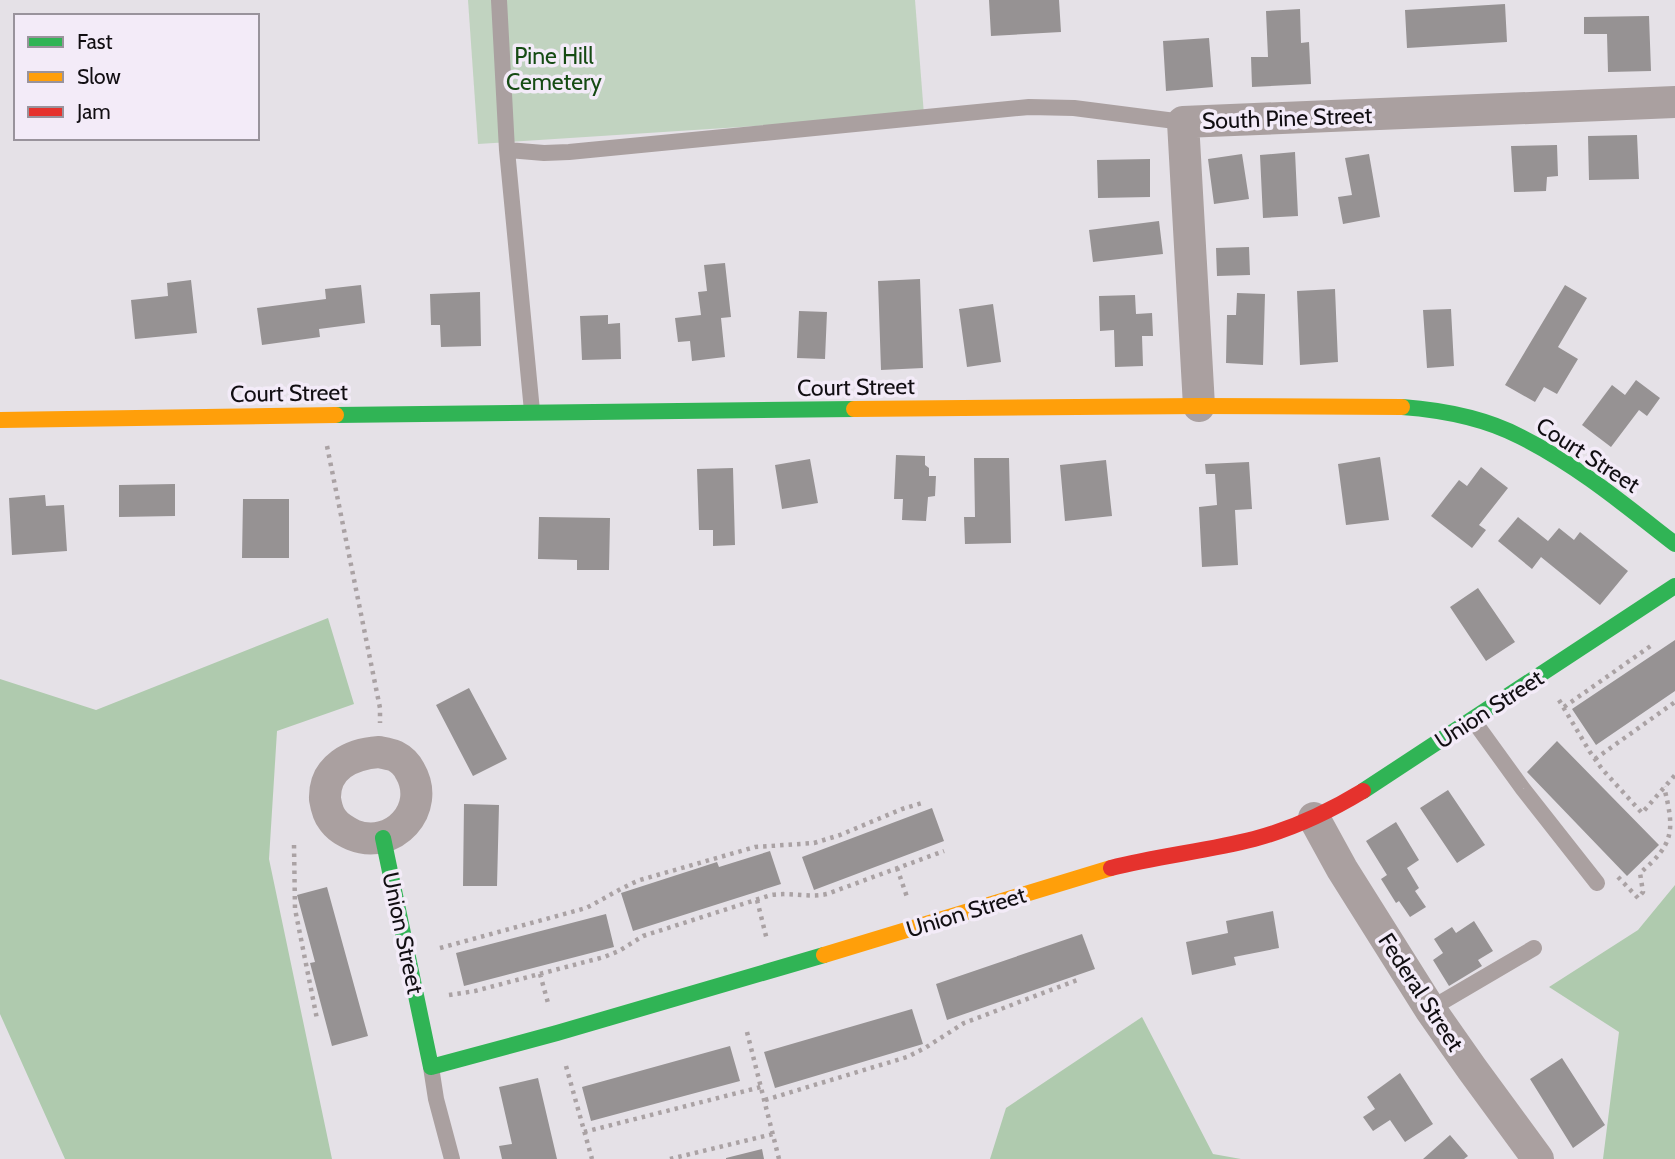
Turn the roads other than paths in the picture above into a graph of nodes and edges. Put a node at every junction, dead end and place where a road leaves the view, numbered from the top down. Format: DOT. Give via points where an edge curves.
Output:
graph roads {
  1 [pos="499,0"];
  2 [pos="1675,102"];
  3 [pos="1183,122"];
  4 [pos="507,150"];
  5 [pos="1199,405"];
  6 [pos="532,412"];
  7 [pos="0,420"];
  8 [pos="1675,544"];
  9 [pos="1675,586"];
  10 [pos="1473,720"];
  11 [pos="1314,818"];
  12 [pos="383,838"];
  13 [pos="1597,883"];
  14 [pos="1534,948"];
  15 [pos="1430,1009"];
  16 [pos="431,1067"];
  17 [pos="452,1159"];
  18 [pos="1538,1159"];
  1 -- 4 [label="lane"];
  2 -- 3 [label="street, South Pine Street"];
  3 -- 4 [label="lane" via="1029,107 569,152"];
  3 -- 5 [label="street, South Pine Street"];
  4 -- 6 [label="lane"];
  5 -- 6 [label="street, Court Street"];
  5 -- 8 [label="street, Court Street" via="1430,409 1485,422 1557,457"];
  6 -- 7 [label="street, Court Street"];
  9 -- 10 [label="street, Union Street"];
  10 -- 11 [label="street, Union Street"];
  10 -- 13 [label="lane"];
  11 -- 15 [label="street, Federal Street"];
  11 -- 16 [label="street, Union Street" via="1253,839 1112,867 775,970"];
  12 -- 12 [label="street" via="404,826 413,811 414,778 395,756 362,753 329,776 326,804 331,819 342,830 361,838"];
  12 -- 16 [label="street, Union Street"];
  14 -- 15 [label="lane"];
  15 -- 18 [label="street, Federal Street"];
  16 -- 17 [label="lane"];
}
